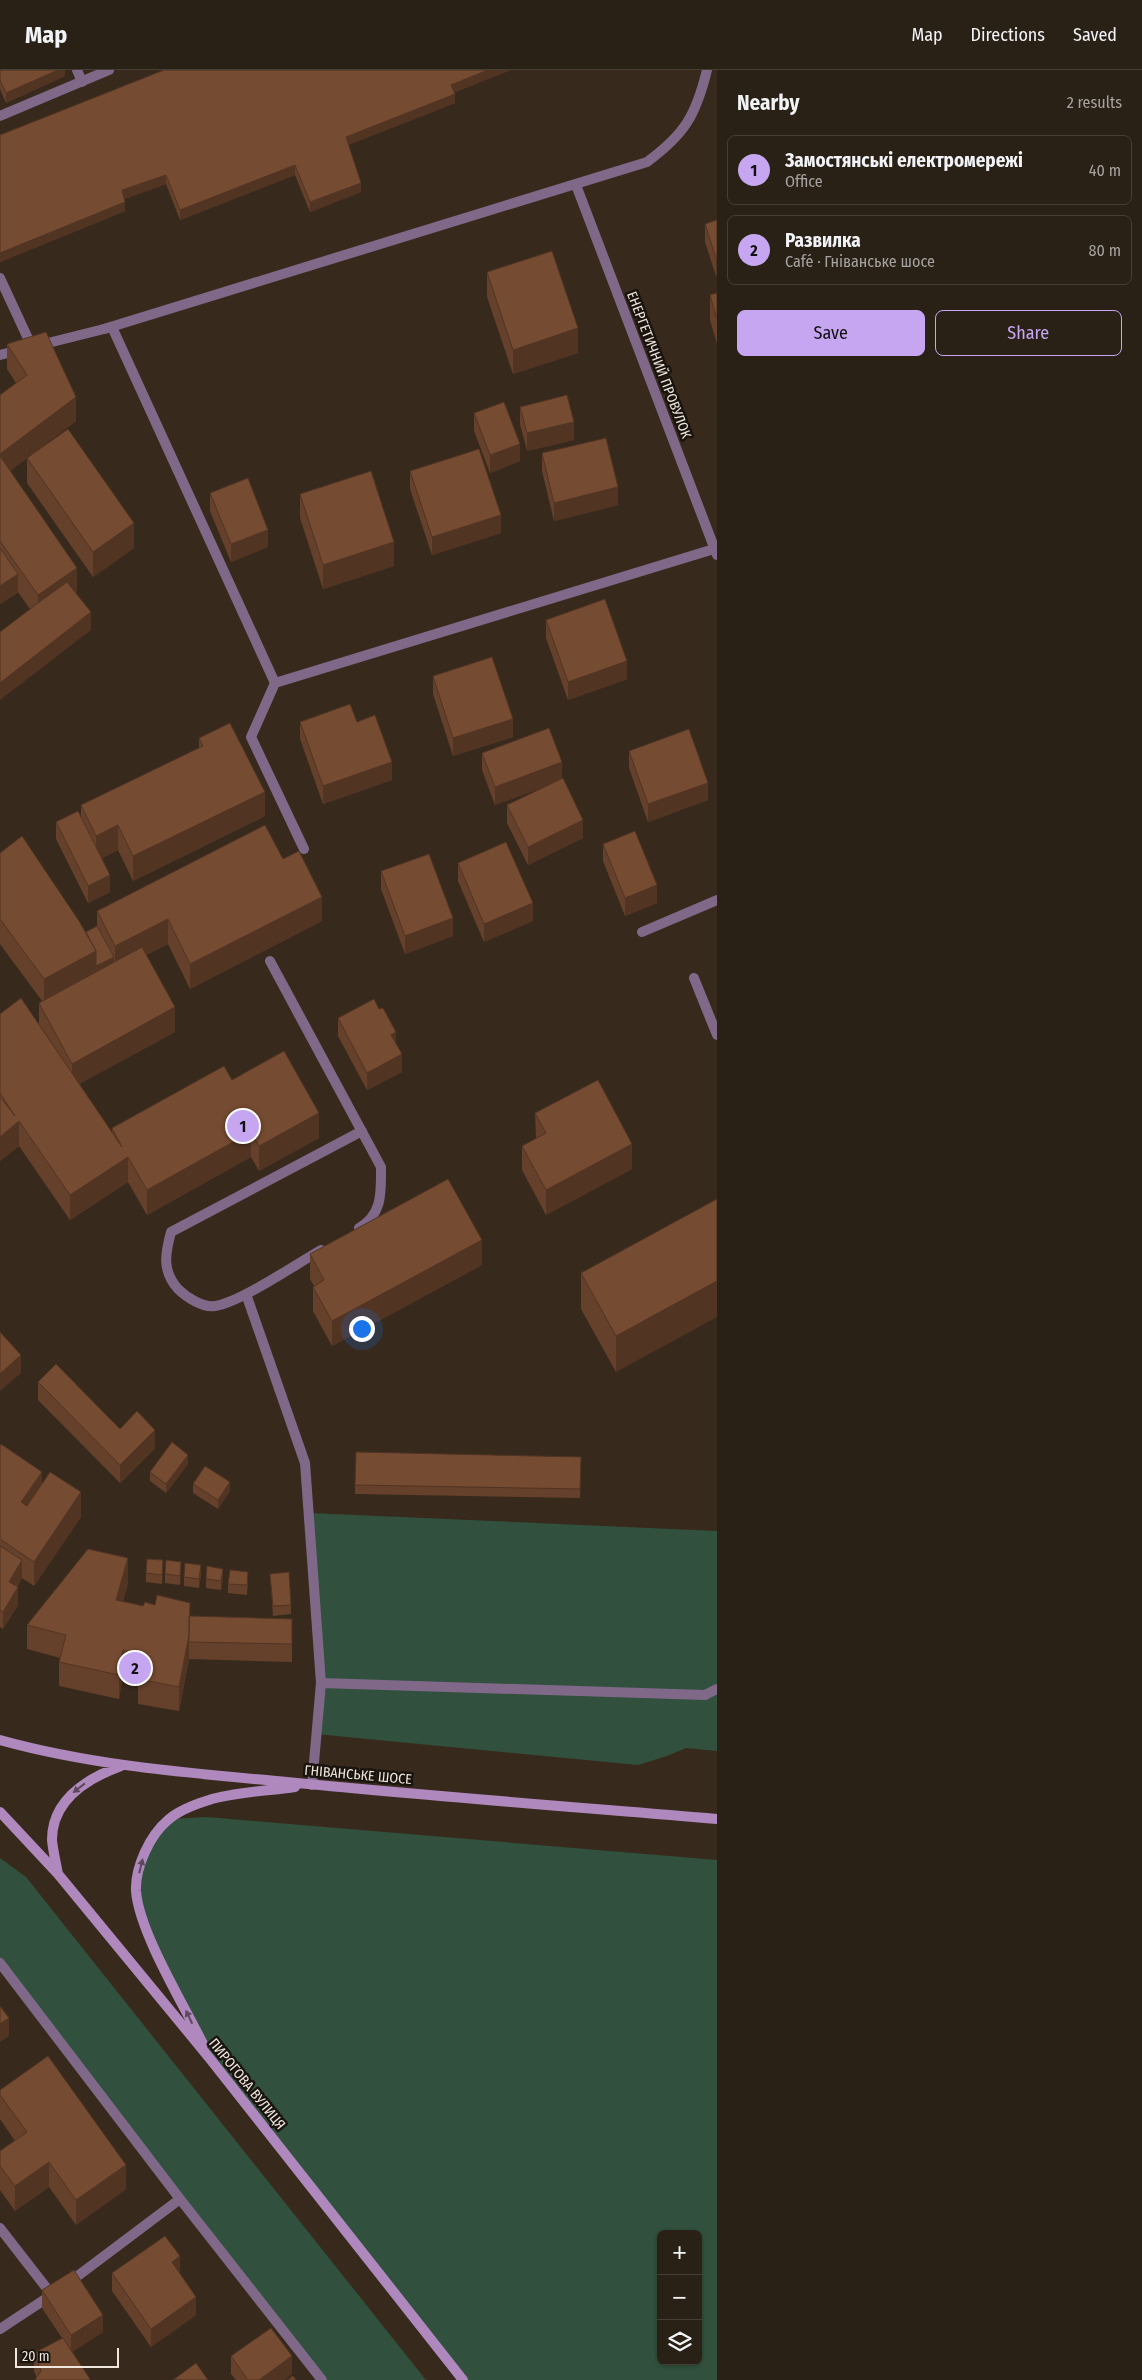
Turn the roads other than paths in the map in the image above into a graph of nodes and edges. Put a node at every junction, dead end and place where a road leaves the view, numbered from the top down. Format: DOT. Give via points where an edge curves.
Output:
graph roads {
  1 [pos="77,70"];
  2 [pos="109,70"];
  3 [pos="707,70"];
  4 [pos="82,82"];
  5 [pos="0,116"];
  6 [pos="576,185"];
  7 [pos="0,278"];
  8 [pos="112,327"];
  9 [pos="32,347"];
  10 [pos="0,355"];
  11 [pos="716,552"];
  12 [pos="275,683"];
  13 [pos="304,849"];
  14 [pos="717,900"];
  15 [pos="642,932"];
  16 [pos="270,961"];
  17 [pos="694,978"];
  18 [pos="717,1035"];
  19 [pos="362,1131"];
  20 [pos="346,1236"];
  21 [pos="329,1246"];
  22 [pos="246,1294"];
  23 [pos="321,1683"];
  24 [pos="717,1689"];
  25 [pos="0,1740"];
  26 [pos="122,1766"];
  27 [pos="312,1785"];
  28 [pos="0,1812"];
  29 [pos="717,1819"];
  30 [pos="58,1874"];
  31 [pos="0,1963"];
  32 [pos="211,2060"];
  33 [pos="180,2199"];
  34 [pos="0,2228"];
  35 [pos="52,2295"];
  36 [pos="0,2328"];
  37 [pos="322,2380"];
  38 [pos="464,2380"];
  1 -- 4 [label="street"];
  2 -- 4 [label="street"];
  3 -- 6 [label="street" via="692,117 672,144 647,162"];
  4 -- 5 [label="street"];
  6 -- 8 [label="street"];
  6 -- 11 [label="street, ЕНЕРГЕТИЧНИЙ ПРОВУЛОК"];
  7 -- 9 [label="street"];
  8 -- 9 [label="street"];
  8 -- 12 [label="street"];
  9 -- 10 [label="street"];
  11 -- 12 [label="street"];
  12 -- 13 [label="street" via="251,737"];
  14 -- 15 [label="street"];
  16 -- 19 [label="street"];
  17 -- 18 [label="street"];
  19 -- 20 [label="street" via="381,1167 381,1197 370,1221"];
  19 -- 22 [label="street" via="171,1232 164,1254 170,1280 187,1298 214,1306"];
  21 -- 22 [label="street"];
  22 -- 23 [label="street" via="305,1463"];
  23 -- 24 [label="street" via="705,1695"];
  23 -- 27 [label="street"];
  25 -- 26 [label="main road, ГНІВАНСЬКЕ ШОСЕ"];
  26 -- 27 [label="main road, ГНІВАНСЬКЕ ШОСЕ"];
  26 -- 30 [label="main road, one-way" via="99,1774 75,1790 59,1811 52,1838"];
  27 -- 29 [label="main road, ГНІВАНСЬКЕ ШОСЕ"];
  32 -- 27 [label="main road, one-way" via="140,1913 136,1890 141,1861 152,1839 168,1819 188,1808 210,1799"];
  28 -- 30 [label="main road, ПИРОГОВА ВУЛИЦЯ"];
  30 -- 32 [label="main road, ПИРОГОВА ВУЛИЦЯ"];
  31 -- 33 [label="street"];
  32 -- 38 [label="main road, ПИРОГОВА ВУЛИЦЯ"];
  33 -- 35 [label="street"];
  33 -- 37 [label="street"];
  34 -- 35 [label="street"];
  35 -- 36 [label="street"];
}
